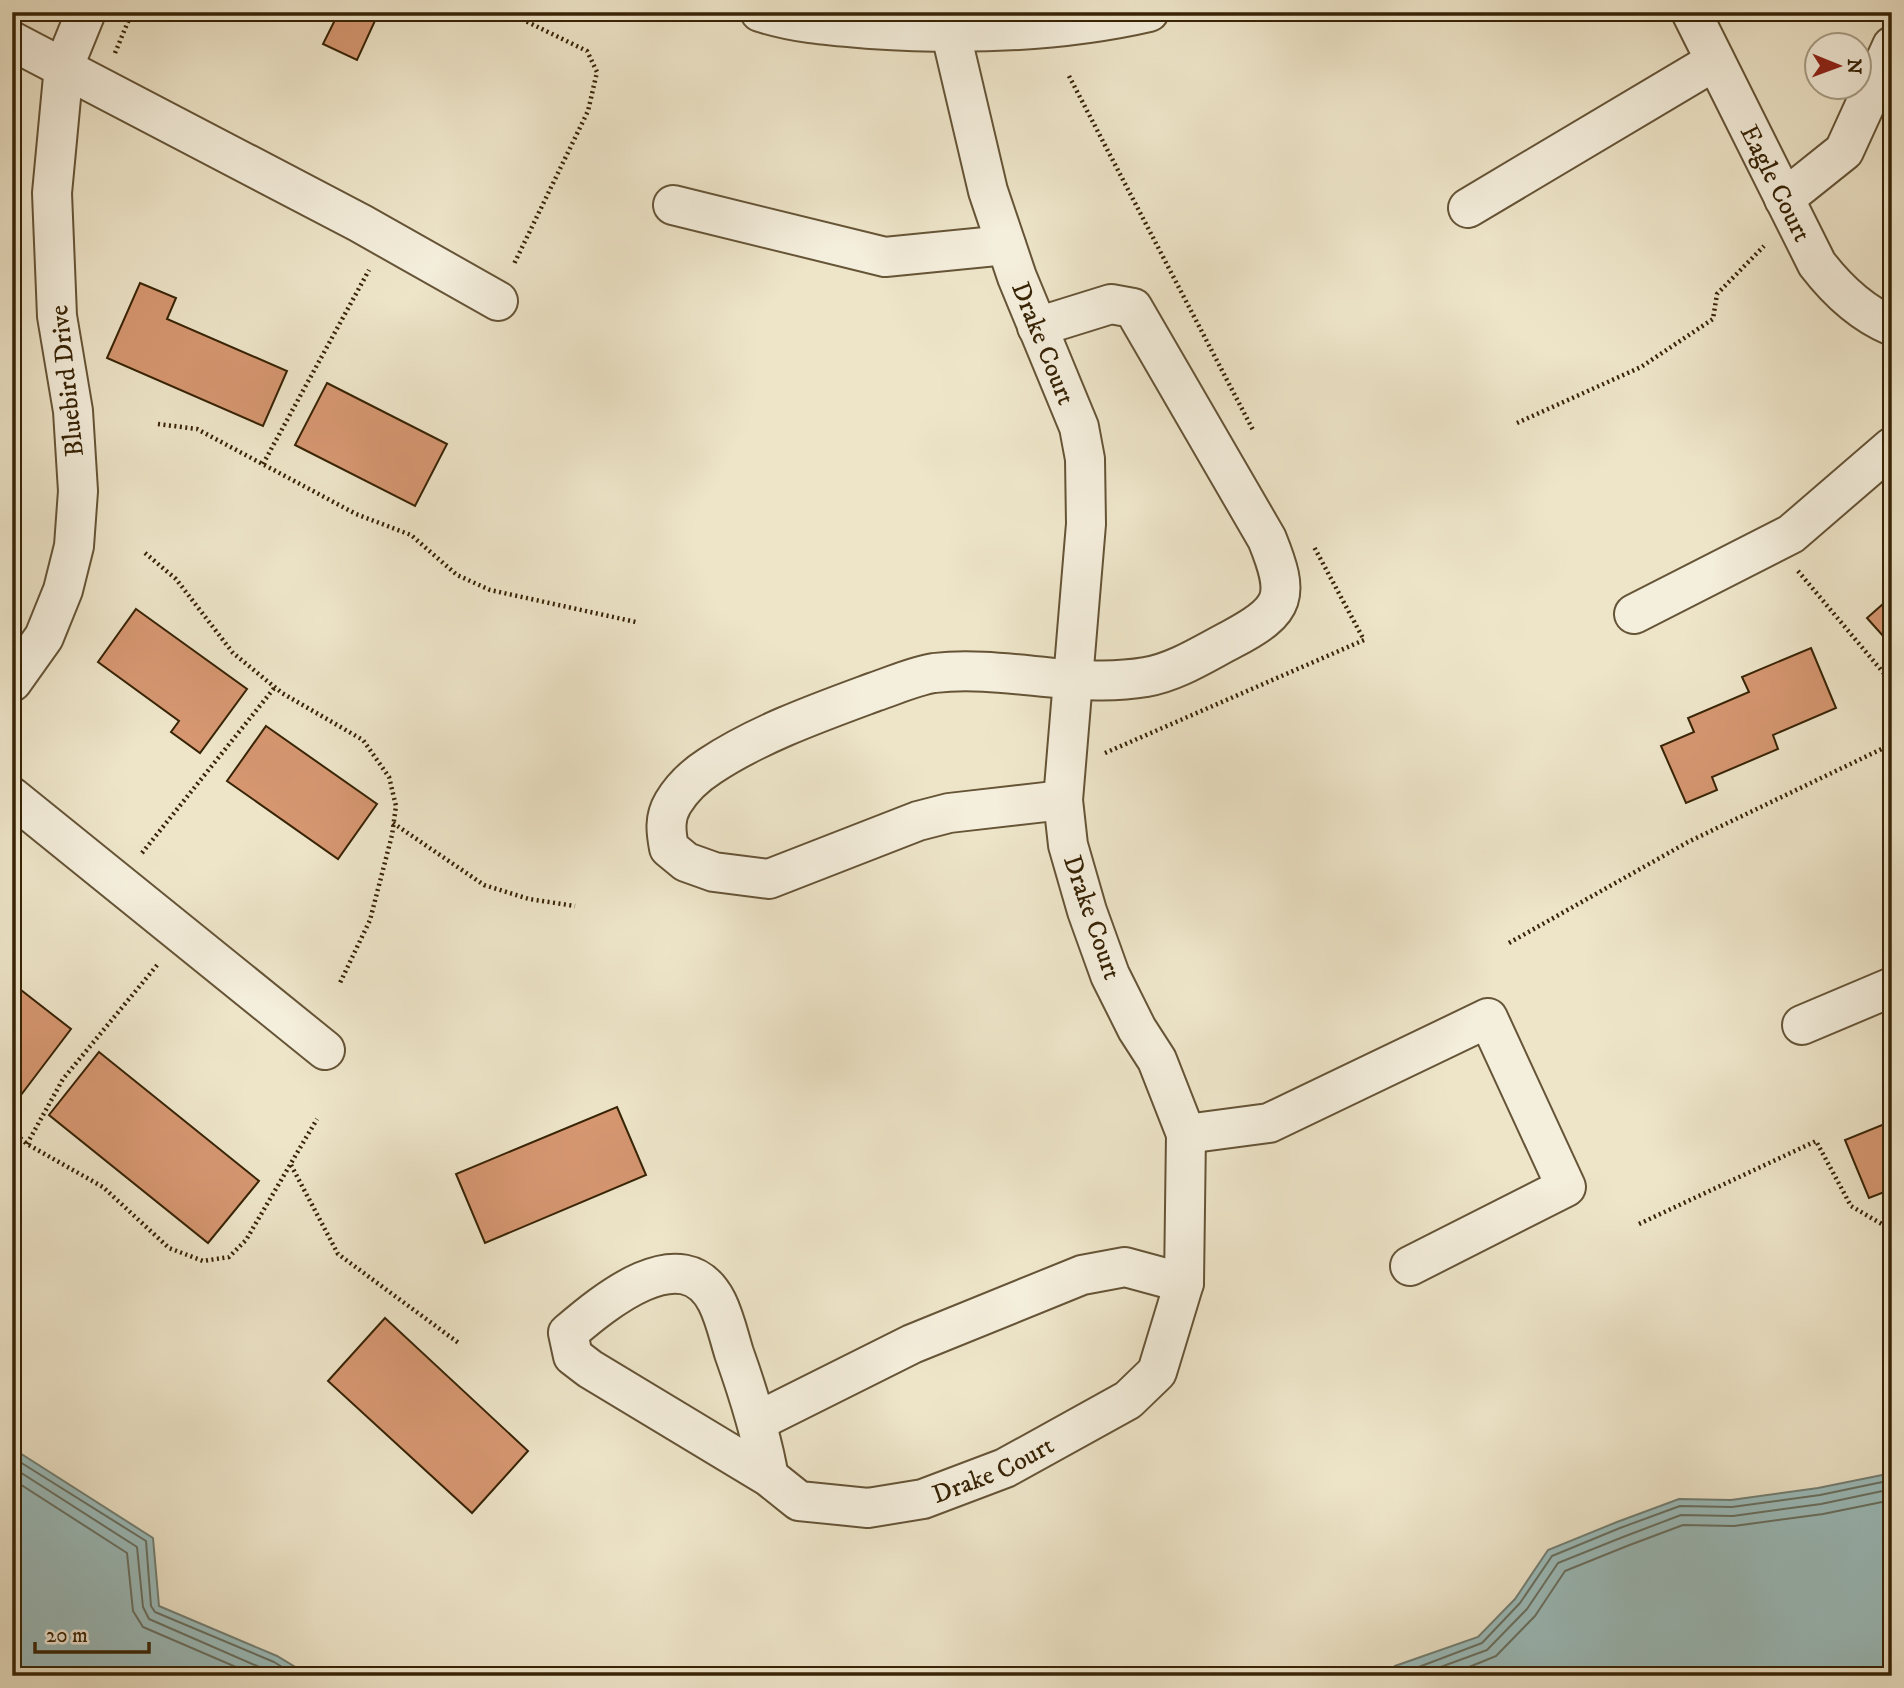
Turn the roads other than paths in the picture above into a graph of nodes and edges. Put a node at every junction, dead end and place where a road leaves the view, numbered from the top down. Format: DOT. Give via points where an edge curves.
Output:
graph roads {
  1 [pos="86,12"];
  2 [pos="760,12"];
  3 [pos="1149,12"];
  4 [pos="1691,12"];
  5 [pos="951,34"];
  6 [pos="12,41"];
  7 [pos="1892,46"];
  8 [pos="1715,61"];
  9 [pos="64,66"];
  10 [pos="673,205"];
  11 [pos="1788,207"];
  12 [pos="1468,208"];
  13 [pos="1006,245"];
  14 [pos="498,301"];
  15 [pos="1892,326"];
  16 [pos="1037,327"];
  17 [pos="1892,447"];
  18 [pos="1634,614"];
  19 [pos="1074,679"];
  20 [pos="12,682"];
  21 [pos="12,797"];
  22 [pos="1063,800"];
  23 [pos="1892,987"];
  24 [pos="1802,1025"];
  25 [pos="325,1050"];
  26 [pos="1186,1134"];
  27 [pos="1410,1266"];
  28 [pos="1184,1283"];
  29 [pos="758,1421"];
  30 [pos="769,1477"];
  1 -- 9 [label="street, Bluebird Drive"];
  2 -- 5 [label="street" via="815,25"];
  3 -- 5 [label="street" via="1100,23"];
  4 -- 8 [label="street, Eagle Court"];
  5 -- 13 [label="street, Drake Court" via="988,191"];
  6 -- 9 [label="street"];
  7 -- 11 [label="street" via="1844,151"];
  8 -- 11 [label="street, Eagle Court"];
  8 -- 12 [label="street"];
  9 -- 14 [label="street"];
  9 -- 20 [label="street, Bluebird Drive" via="52,193 57,316 73,411 77,477 74,546 44,637"];
  10 -- 13 [label="street" via="885,257"];
  11 -- 15 [label="street, Eagle Court" via="1817,264 1837,290"];
  13 -- 16 [label="street, Drake Court"];
  16 -- 19 [label="street, Drake Court" via="1079,427 1085,459 1087,524"];
  16 -- 19 [label="street" via="1111,304 1133,308 1267,539 1279,569 1281,589 1276,608 1263,623 1185,664 1146,677"];
  17 -- 18 [label="street" via="1791,534"];
  19 -- 22 [label="street, Drake Court"];
  19 -- 22 [label="street" via="934,673 806,717 711,765 672,804 664,826 669,848 686,862 736,877 769,879 918,821"];
  21 -- 25 [label="street"];
  22 -- 26 [label="street, Drake Court" via="1068,845 1110,975 1157,1060"];
  23 -- 24 [label="street"];
  26 -- 27 [label="street" via="1269,1123 1488,1018 1566,1186"];
  26 -- 28 [label="street, Drake Court"];
  28 -- 29 [label="street" via="1125,1267 1082,1275 912,1344"];
  28 -- 30 [label="street, Drake Court" via="1157,1372 1128,1400 1005,1468 923,1499 868,1508 799,1501"];
  29 -- 30 [label="street"];
  29 -- 30 [label="street, Drake Court" via="716,1301 699,1282 677,1275 647,1278 617,1293 568,1333 573,1356 590,1369"];
}
